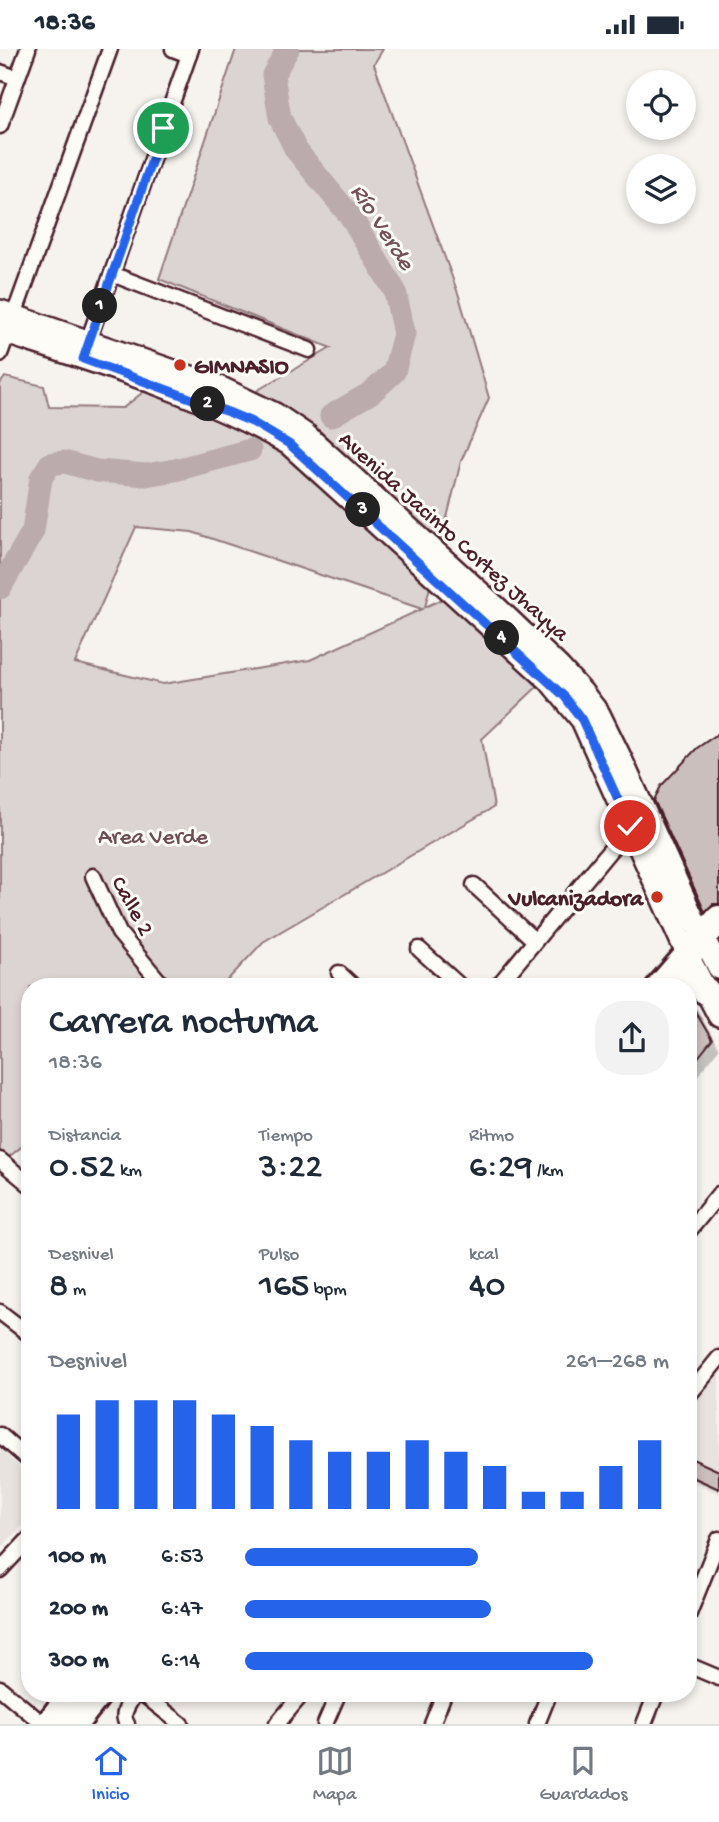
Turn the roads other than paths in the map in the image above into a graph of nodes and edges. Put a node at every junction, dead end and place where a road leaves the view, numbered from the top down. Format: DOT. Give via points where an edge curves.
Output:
graph roads {
  1 [pos="28,49"];
  2 [pos="110,49"];
  3 [pos="173,49"];
  4 [pos="190,52"];
  5 [pos="0,72"];
  6 [pos="17,78"];
  7 [pos="0,126"];
  8 [pos="111,274"];
  9 [pos="5,323"];
  10 [pos="309,350"];
  11 [pos="85,351"];
  12 [pos="0,353"];
  13 [pos="639,821"];
  14 [pos="93,876"];
  15 [pos="474,885"];
  16 [pos="535,941"];
  17 [pos="419,949"];
  18 [pos="697,953"];
  19 [pos="339,973"];
  20 [pos="156,978"];
  21 [pos="344,978"];
  22 [pos="451,978"];
  23 [pos="504,978"];
  24 [pos="689,978"];
  25 [pos="697,984"];
  26 [pos="706,991"];
  27 [pos="719,1016"];
  28 [pos="0,1160"];
  29 [pos="21,1178"];
  30 [pos="719,1194"];
  31 [pos="697,1221"];
  32 [pos="0,1312"];
  33 [pos="21,1328"];
  34 [pos="719,1358"];
  35 [pos="697,1385"];
  36 [pos="0,1435"];
  37 [pos="21,1453"];
  38 [pos="719,1539"];
  39 [pos="21,1548"];
  40 [pos="0,1570"];
  41 [pos="697,1594"];
  42 [pos="697,1669"];
  43 [pos="719,1678"];
  44 [pos="0,1688"];
  45 [pos="66,1702"];
  46 [pos="92,1702"];
  47 [pos="130,1702"];
  48 [pos="152,1702"];
  49 [pos="295,1702"];
  50 [pos="335,1702"];
  51 [pos="441,1702"];
  52 [pos="546,1702"];
  53 [pos="653,1702"];
  54 [pos="43,1724"];
  55 [pos="48,1724"];
  56 [pos="74,1724"];
  57 [pos="127,1724"];
  58 [pos="181,1724"];
  59 [pos="277,1724"];
  60 [pos="325,1724"];
  61 [pos="432,1724"];
  62 [pos="537,1724"];
  63 [pos="644,1724"];
  1 -- 6 [label="street"];
  2 -- 9 [label="street"];
  3 -- 4 [label="street"];
  4 -- 8 [label="street"];
  5 -- 6 [label="street"];
  6 -- 7 [label="street"];
  8 -- 10 [label="street"];
  8 -- 11 [label="street"];
  9 -- 11 [label="street, Avenida Jacinto Cortez Jhayya"];
  9 -- 12 [label="street"];
  11 -- 13 [label="street, Avenida Jacinto Cortez Jhayya" via="217,386 306,435 574,683 599,715"];
  13 -- 16 [label="street"];
  13 -- 18 [label="street, Avenida Jacinto Cortez Jhayya"];
  13 -- 18 [label="street, Avenida Jacinto Cortez Jhayya"];
  14 -- 20 [label="street, Calle 2" via="119,933"];
  15 -- 16 [label="street"];
  16 -- 23 [label="street"];
  17 -- 22 [label="street"];
  18 -- 24 [label="highway"];
  19 -- 21 [label="street"];
  25 -- 26 [label="highway"];
  26 -- 27 [label="street"];
  28 -- 29 [label="street"];
  30 -- 31 [label="street"];
  32 -- 33 [label="street"];
  34 -- 35 [label="street"];
  36 -- 37 [label="street"];
  38 -- 41 [label="street"];
  39 -- 40 [label="street"];
  42 -- 43 [label="street"];
  44 -- 54 [label="street"];
  45 -- 55 [label="highway"];
  46 -- 56 [label="highway"];
  47 -- 57 [label="street" via="125,1710"];
  48 -- 58 [label="street"];
  49 -- 59 [label="street"];
  50 -- 60 [label="street"];
  51 -- 61 [label="street"];
  52 -- 62 [label="street"];
  53 -- 63 [label="street"];
}
